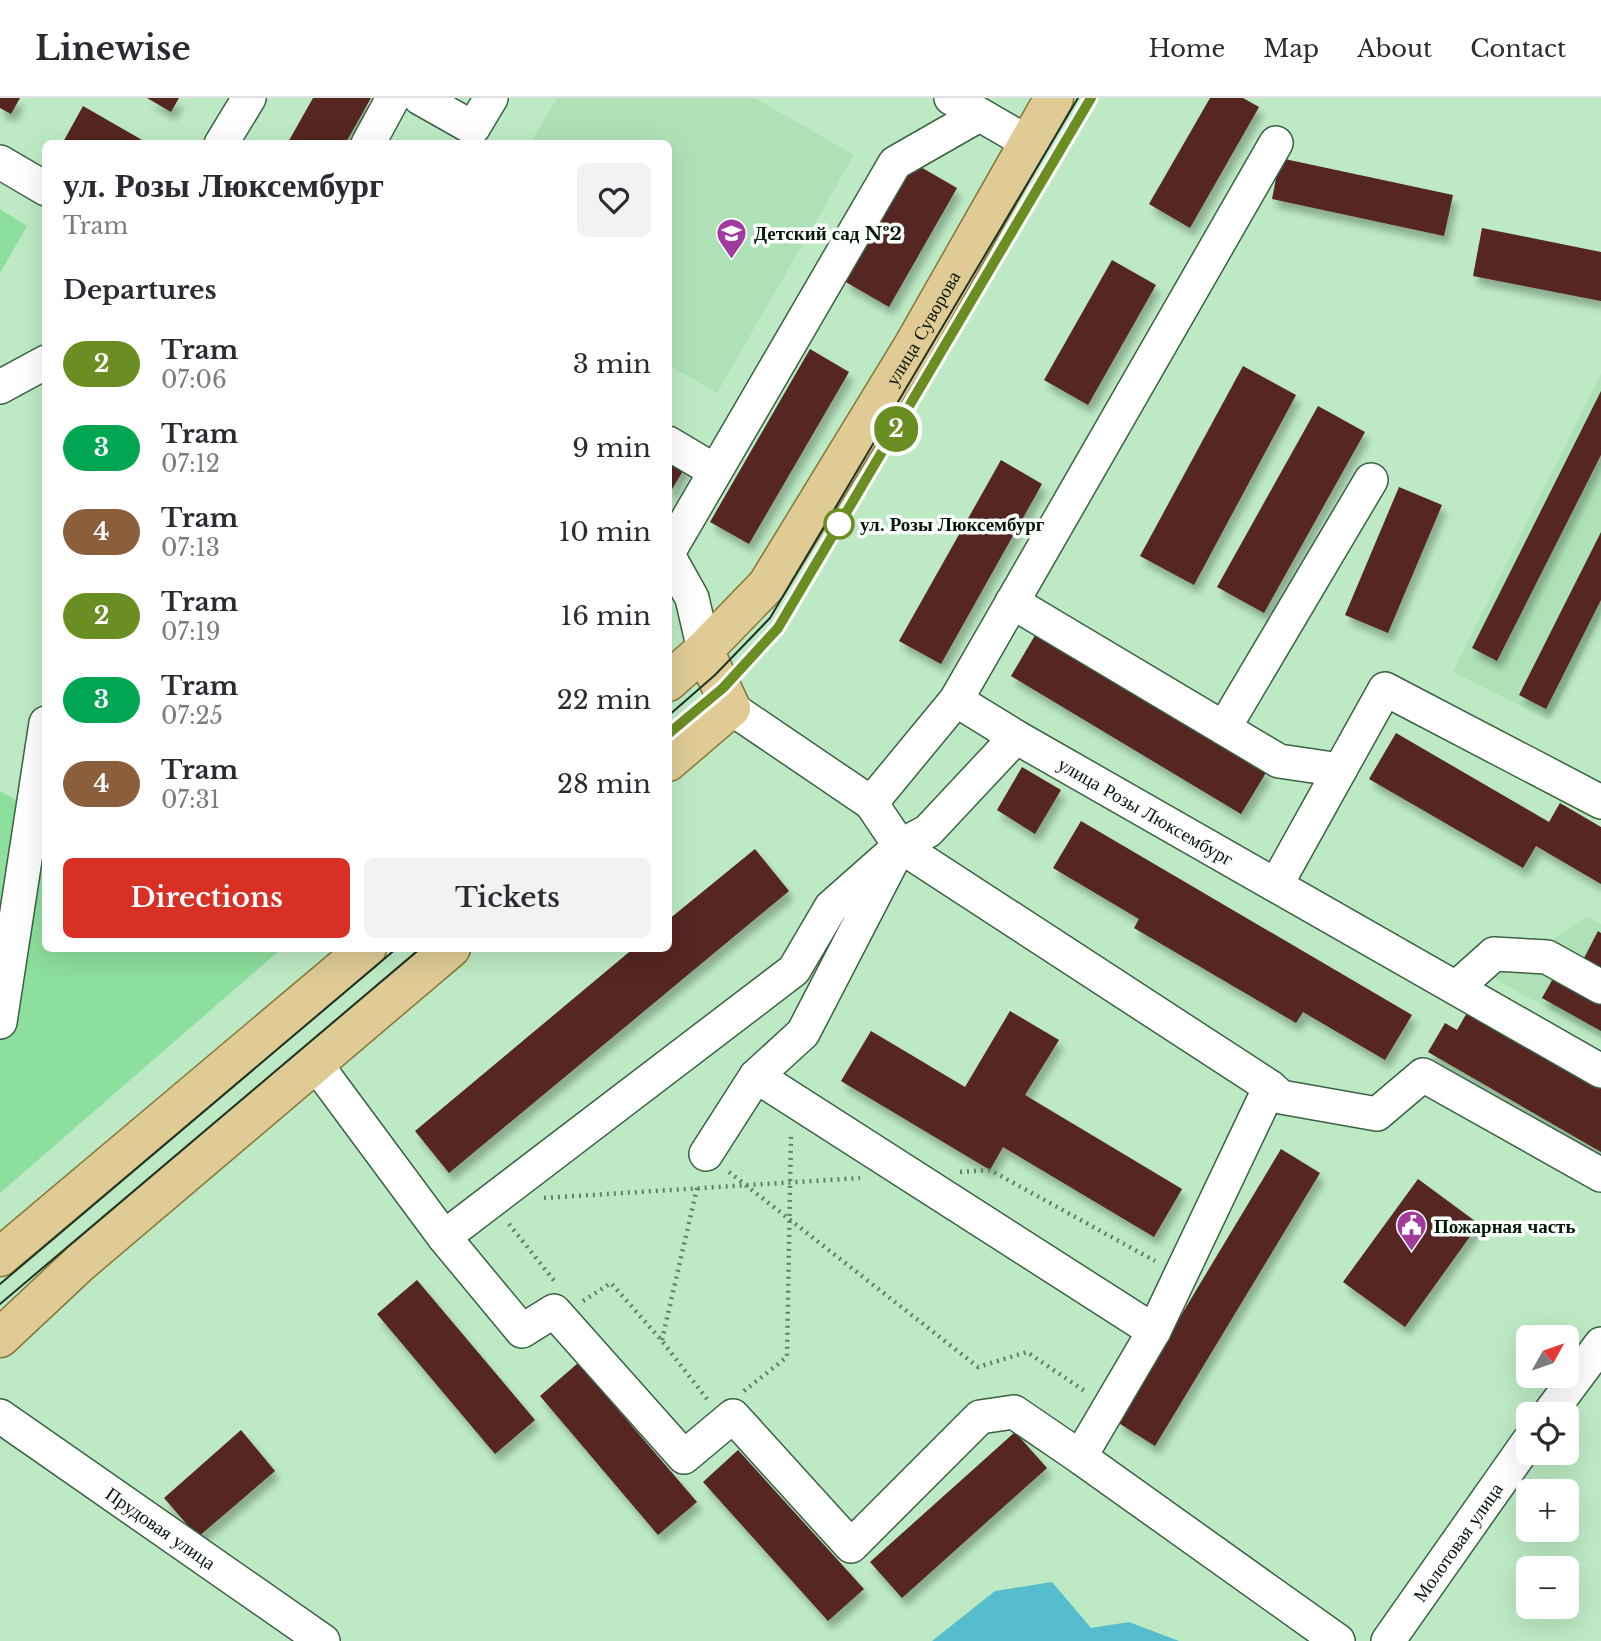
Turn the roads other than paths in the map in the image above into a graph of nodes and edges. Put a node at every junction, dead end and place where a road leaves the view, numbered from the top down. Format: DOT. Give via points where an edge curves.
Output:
graph roads {
  1 [pos="249,98"];
  2 [pos="393,98"];
  3 [pos="420,98"];
  4 [pos="491,98"];
  5 [pos="951,98"];
  6 [pos="1054,98"];
  7 [pos="979,115"];
  8 [pos="223,140"];
  9 [pos="370,140"];
  10 [pos="1027,142"];
  11 [pos="1276,143"];
  12 [pos="0,162"];
  13 [pos="42,187"];
  14 [pos="42,364"];
  15 [pos="0,387"];
  16 [pos="672,445"];
  17 [pos="715,471"];
  18 [pos="1371,480"];
  19 [pos="672,547"];
  20 [pos="672,561"];
  21 [pos="1012,602"];
  22 [pos="704,650"];
  23 [pos="672,678"];
  24 [pos="956,700"];
  25 [pos="731,708"];
  26 [pos="1224,728"];
  27 [pos="1016,737"];
  28 [pos="42,749"];
  29 [pos="672,759"];
  30 [pos="1340,770"];
  31 [pos="1601,802"];
  32 [pos="871,803"];
  33 [pos="900,846"];
  34 [pos="1276,885"];
  35 [pos="362,952"];
  36 [pos="446,952"];
  37 [pos="1601,987"];
  38 [pos="1456,988"];
  39 [pos="0,1022"];
  40 [pos="315,1063"];
  41 [pos="1601,1070"];
  42 [pos="755,1076"];
  43 [pos="1270,1087"];
  44 [pos="706,1154"];
  45 [pos="1601,1175"];
  46 [pos="444,1237"];
  47 [pos="0,1257"];
  48 [pos="1154,1331"];
  49 [pos="0,1338"];
  50 [pos="1601,1344"];
  51 [pos="1558,1402"];
  52 [pos="0,1416"];
  53 [pos="1080,1457"];
  54 [pos="1516,1459"];
  55 [pos="323,1641"];
  56 [pos="1338,1641"];
  57 [pos="1388,1641"];
  1 -- 8 [label="street"];
  2 -- 9 [label="street"];
  3 -- 4 [label="street" via="473,128"];
  5 -- 7 [label="street"];
  6 -- 10 [label="main road, улица Суворова"];
  7 -- 10 [label="street"];
  7 -- 17 [label="street" via="895,163"];
  10 -- 22 [label="main road, улица Суворова" via="913,346 766,585"];
  11 -- 21 [label="street"];
  12 -- 13 [label="street"];
  14 -- 15 [label="street"];
  16 -- 17 [label="street"];
  17 -- 19 [label="street"];
  18 -- 26 [label="street"];
  20 -- 22 [label="street" via="692,598"];
  21 -- 24 [label="street"];
  21 -- 26 [label="street"];
  22 -- 23 [label="main road, улица Суворова"];
  22 -- 25 [label="main road"];
  24 -- 27 [label="street, улица Розы Люксембург"];
  24 -- 32 [label="street"];
  25 -- 29 [label="main road"];
  25 -- 32 [label="street"];
  26 -- 30 [label="street" via="1279,761"];
  27 -- 33 [label="street" via="928,831"];
  27 -- 34 [label="street, улица Розы Люксембург"];
  28 -- 39 [label="street"];
  30 -- 31 [label="street" via="1385,689"];
  30 -- 34 [label="street"];
  32 -- 33 [label="street"];
  33 -- 42 [label="street" via="803,1033"];
  33 -- 43 [label="street"];
  33 -- 46 [label="street" via="831,907 794,970"];
  34 -- 38 [label="street, улица Розы Люксембург"];
  35 -- 47 [label="main road"];
  36 -- 40 [label="main road"];
  37 -- 38 [label="street" via="1547,957 1494,954"];
  38 -- 41 [label="street, улица Розы Люксембург"];
  40 -- 46 [label="street"];
  40 -- 49 [label="main road"];
  42 -- 44 [label="street"];
  42 -- 48 [label="street"];
  43 -- 45 [label="street" via="1280,1097 1377,1114 1423,1075"];
  43 -- 48 [label="street"];
  46 -- 53 [label="street" via="523,1331 554,1311 684,1457 733,1416 851,1546 980,1417 1014,1412"];
  48 -- 53 [label="street"];
  50 -- 51 [label="street"];
  52 -- 55 [label="street, Прудовая улица"];
  53 -- 56 [label="street"];
  54 -- 57 [label="street, Молотовая улица"];
}
